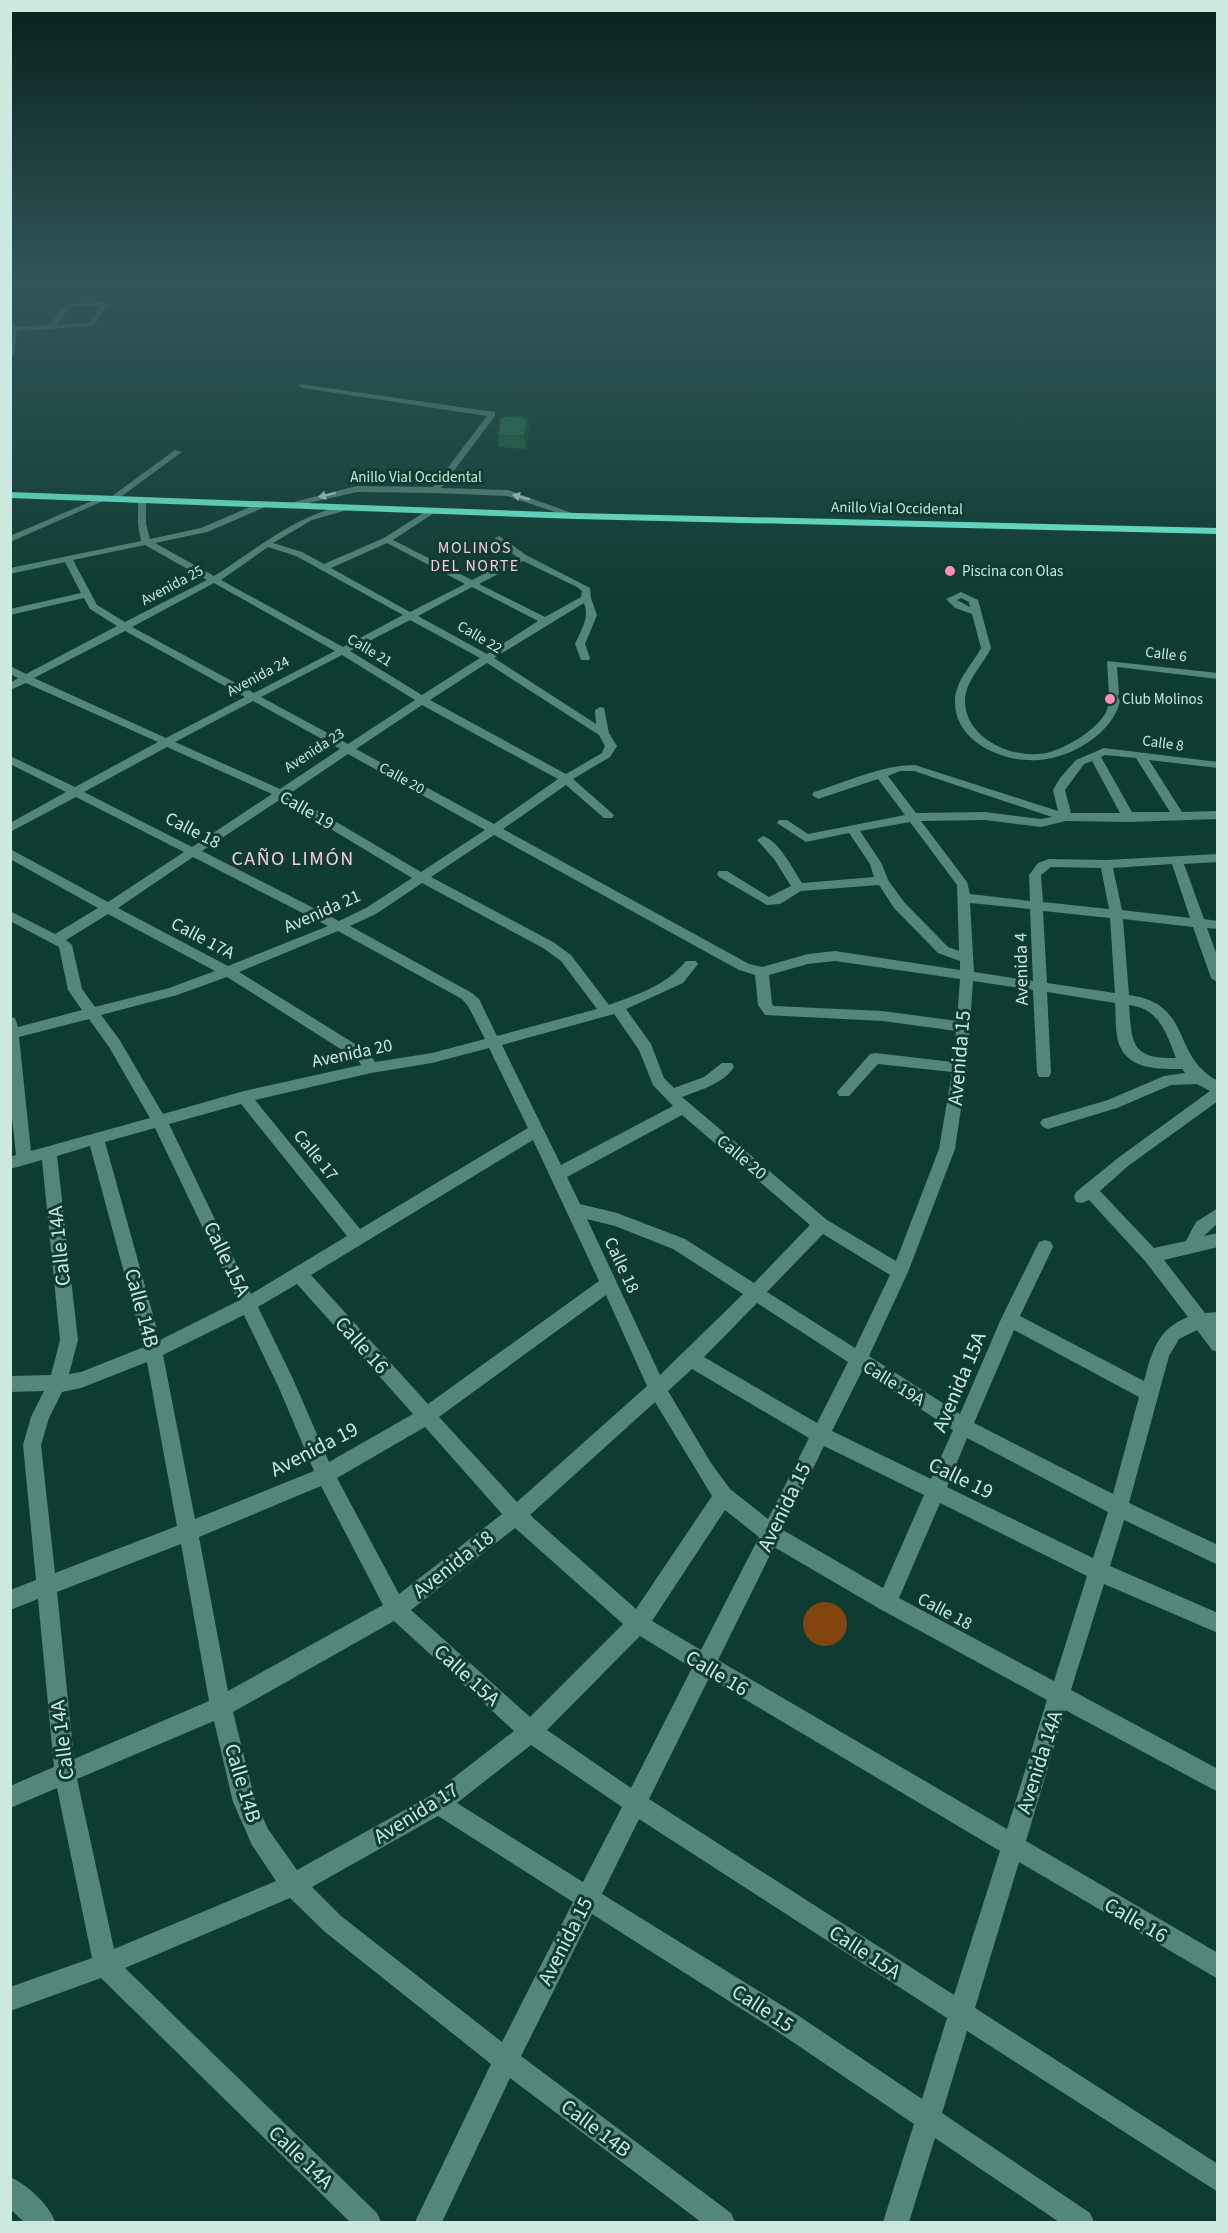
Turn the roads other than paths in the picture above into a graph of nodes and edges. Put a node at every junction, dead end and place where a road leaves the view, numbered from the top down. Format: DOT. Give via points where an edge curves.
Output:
graph roads {
  1 [pos="318,388"];
  2 [pos="178,452"];
  3 [pos="435,490"];
  4 [pos="10,495"];
  5 [pos="108,499"];
  6 [pos="142,500"];
  7 [pos="262,505"];
  8 [pos="289,506"];
  9 [pos="344,508"];
  10 [pos="431,511"];
  11 [pos="576,516"];
  12 [pos="1218,531"];
  13 [pos="10,539"];
  14 [pos="499,539"];
  15 [pos="387,540"];
  16 [pos="146,542"];
  17 [pos="267,544"];
  18 [pos="523,557"];
  19 [pos="67,558"];
  20 [pos="324,567"];
  21 [pos="10,571"];
  22 [pos="215,579"];
  23 [pos="470,584"];
  24 [pos="586,594"];
  25 [pos="86,595"];
  26 [pos="10,612"];
  27 [pos="977,613"];
  28 [pos="412,615"];
  29 [pos="545,621"];
  30 [pos="127,627"];
  31 [pos="341,650"];
  32 [pos="487,658"];
  33 [pos="585,658"];
  34 [pos="10,669"];
  35 [pos="1218,676"];
  36 [pos="27,679"];
  37 [pos="10,687"];
  38 [pos="253,696"];
  39 [pos="422,700"];
  40 [pos="600,710"];
  41 [pos="603,733"];
  42 [pos="167,742"];
  43 [pos="611,746"];
  44 [pos="348,749"];
  45 [pos="1099,753"];
  46 [pos="1140,755"];
  47 [pos="10,759"];
  48 [pos="1218,765"];
  49 [pos="112,773"];
  50 [pos="880,773"];
  51 [pos="566,778"];
  52 [pos="127,780"];
  53 [pos="76,792"];
  54 [pos="279,793"];
  55 [pos="818,795"];
  56 [pos="608,815"];
  57 [pos="1179,816"];
  58 [pos="1218,816"];
  59 [pos="914,817"];
  60 [pos="1066,817"];
  61 [pos="1129,818"];
  62 [pos="783,823"];
  63 [pos="10,828"];
  64 [pos="495,829"];
  65 [pos="852,829"];
  66 [pos="763,840"];
  67 [pos="192,851"];
  68 [pos="10,853"];
  69 [pos="1218,858"];
  70 [pos="1176,859"];
  71 [pos="1106,864"];
  72 [pos="723,874"];
  73 [pos="420,877"];
  74 [pos="882,881"];
  75 [pos="798,887"];
  76 [pos="964,898"];
  77 [pos="1038,906"];
  78 [pos="108,908"];
  79 [pos="1116,913"];
  80 [pos="10,915"];
  81 [pos="1198,924"];
  82 [pos="1218,925"];
  83 [pos="339,926"];
  84 [pos="57,939"];
  85 [pos="966,958"];
  86 [pos="691,964"];
  87 [pos="229,972"];
  88 [pos="762,972"];
  89 [pos="967,975"];
  90 [pos="1218,978"];
  91 [pos="1039,987"];
  92 [pos="1122,999"];
  93 [pos="611,1010"];
  94 [pos="91,1013"];
  95 [pos="962,1027"];
  96 [pos="11,1030"];
  97 [pos="492,1043"];
  98 [pos="1187,1063"];
  99 [pos="727,1066"];
  100 [pos="371,1068"];
  101 [pos="960,1068"];
  102 [pos="1044,1073"];
  103 [pos="1198,1078"];
  104 [pos="1218,1088"];
  105 [pos="844,1092"];
  106 [pos="1218,1093"];
  107 [pos="671,1095"];
  108 [pos="244,1097"];
  109 [pos="683,1107"];
  110 [pos="159,1120"];
  111 [pos="1048,1123"];
  112 [pos="537,1130"];
  113 [pos="96,1139"];
  114 [pos="49,1153"];
  115 [pos="17,1162"];
  116 [pos="558,1174"];
  117 [pos="574,1209"];
  118 [pos="1218,1214"];
  119 [pos="821,1225"];
  120 [pos="357,1237"];
  121 [pos="1218,1240"];
  122 [pos="1193,1245"];
  123 [pos="1045,1247"];
  124 [pos="1151,1256"];
  125 [pos="900,1272"];
  126 [pos="299,1274"];
  127 [pos="609,1283"];
  128 [pos="755,1292"];
  129 [pos="249,1304"];
  130 [pos="1010,1319"];
  131 [pos="1209,1320"];
  132 [pos="1218,1344"];
  133 [pos="153,1351"];
  134 [pos="691,1359"];
  135 [pos="858,1360"];
  136 [pos="10,1384"];
  137 [pos="59,1384"];
  138 [pos="657,1388"];
  139 [pos="1150,1394"];
  140 [pos="426,1416"];
  141 [pos="963,1427"];
  142 [pos="819,1434"];
  143 [pos="325,1475"];
  144 [pos="936,1490"];
  145 [pos="723,1496"];
  146 [pos="1120,1508"];
  147 [pos="516,1515"];
  148 [pos="188,1532"];
  149 [pos="771,1534"];
  150 [pos="1218,1555"];
  151 [pos="1098,1571"];
  152 [pos="45,1587"];
  153 [pos="10,1600"];
  154 [pos="887,1602"];
  155 [pos="396,1609"];
  156 [pos="1218,1623"];
  157 [pos="638,1624"];
  158 [pos="704,1665"];
  159 [pos="1061,1695"];
  160 [pos="221,1707"];
  161 [pos="530,1732"];
  162 [pos="65,1774"];
  163 [pos="1218,1781"];
  164 [pos="10,1797"];
  165 [pos="635,1803"];
  166 [pos="438,1804"];
  167 [pos="1011,1847"];
  168 [pos="293,1885"];
  169 [pos="588,1897"];
  170 [pos="105,1965"];
  171 [pos="1218,1967"];
  172 [pos="10,1999"];
  173 [pos="960,2013"];
  174 [pos="506,2060"];
  175 [pos="928,2118"];
  176 [pos="1218,2179"];
  177 [pos="10,2190"];
  178 [pos="42,2223"];
  179 [pos="368,2223"];
  180 [pos="428,2223"];
  181 [pos="722,2223"];
  182 [pos="896,2223"];
  183 [pos="1081,2223"];
  1 -- 3 [label="street" via="492,414"];
  2 -- 5 [label="street"];
  3 -- 8 [label="street, Anillo Vial Occidental, one-way" via="357,489"];
  11 -- 3 [label="street, Anillo Vial Occidental, one-way" via="508,493"];
  4 -- 5 [label="highway, Anillo Vial Occidental"];
  5 -- 6 [label="highway, Anillo Vial Occidental"];
  5 -- 13 [label="street"];
  6 -- 7 [label="highway, Anillo Vial Occidental"];
  6 -- 16 [label="street"];
  7 -- 8 [label="highway, Anillo Vial Occidental"];
  7 -- 16 [label="street" via="204,530"];
  8 -- 9 [label="highway, Anillo Vial Occidental"];
  9 -- 10 [label="highway, Anillo Vial Occidental"];
  9 -- 17 [label="street, Avenida 25" via="309,517"];
  10 -- 11 [label="highway, Anillo Vial Occidental"];
  10 -- 15 [label="street"];
  11 -- 12 [label="highway, Anillo Vial Occidental"];
  14 -- 18 [label="street"];
  15 -- 20 [label="street"];
  15 -- 23 [label="street"];
  16 -- 19 [label="street"];
  16 -- 22 [label="street, Calle 21"];
  17 -- 20 [label="street, Calle 22"];
  17 -- 22 [label="street, Avenida 25"];
  18 -- 23 [label="street, Avenida 24"];
  18 -- 24 [label="street" via="580,585"];
  19 -- 21 [label="street"];
  19 -- 25 [label="street, Calle 20"];
  20 -- 28 [label="street, Calle 22"];
  22 -- 30 [label="street, Avenida 25"];
  22 -- 31 [label="street, Calle 21"];
  23 -- 28 [label="street, Avenida 24"];
  23 -- 29 [label="street"];
  24 -- 29 [label="street, Avenida 23"];
  24 -- 33 [label="street" via="592,616 580,644"];
  25 -- 26 [label="street"];
  25 -- 30 [label="street, Calle 20" via="93,607"];
  27 -- 35 [label="street, Calle 6" via="986,648 964,682 960,703 974,736 1015,754 1052,755 1070,747 1109,718 1114,697 1111,663"];
  28 -- 31 [label="street, Avenida 24"];
  28 -- 32 [label="street, Calle 22"];
  29 -- 32 [label="street, Avenida 23"];
  30 -- 36 [label="street, Avenida 25"];
  30 -- 38 [label="street, Calle 20"];
  31 -- 38 [label="street, Avenida 24"];
  31 -- 39 [label="street, Calle 21"];
  32 -- 39 [label="street, Avenida 23"];
  32 -- 41 [label="street, Calle 22"];
  34 -- 36 [label="street, Calle 19"];
  36 -- 37 [label="street, Avenida 25"];
  36 -- 42 [label="street, Calle 19"];
  38 -- 42 [label="street, Avenida 24"];
  38 -- 44 [label="street, Calle 20"];
  39 -- 44 [label="street, Avenida 23"];
  39 -- 51 [label="street, Calle 21"];
  40 -- 41 [label="street"];
  41 -- 43 [label="street, Calle 22"];
  42 -- 49 [label="street, Avenida 24"];
  42 -- 54 [label="street, Calle 19"];
  43 -- 51 [label="street, Avenida 21" via="606,755"];
  44 -- 54 [label="street, Avenida 23"];
  44 -- 64 [label="street, Calle 20"];
  45 -- 46 [label="street, Calle 8"];
  45 -- 60 [label="street" via="1080,762 1064,780 1059,790"];
  45 -- 61 [label="street"];
  46 -- 48 [label="street, Calle 8"];
  46 -- 57 [label="street"];
  47 -- 53 [label="street, Calle 18"];
  49 -- 52 [label="street"];
  49 -- 53 [label="street, Avenida 24"];
  50 -- 55 [label="street"];
  50 -- 59 [label="street, Avenida 15"];
  50 -- 60 [label="street" via="915,768"];
  51 -- 56 [label="street, Calle 21"];
  51 -- 64 [label="street, Avenida 21"];
  53 -- 63 [label="street, Avenida 24"];
  53 -- 67 [label="street, Calle 18"];
  54 -- 67 [label="street, Avenida 23"];
  54 -- 73 [label="street, Calle 19"];
  57 -- 58 [label="street"];
  57 -- 61 [label="street"];
  59 -- 60 [label="street" via="985,816 1041,823"];
  59 -- 65 [label="street"];
  59 -- 76 [label="street, Avenida 15" via="959,877"];
  60 -- 61 [label="street"];
  62 -- 65 [label="street" via="806,838"];
  64 -- 73 [label="street, Avenida 21"];
  64 -- 88 [label="street, Calle 20" via="744,968"];
  65 -- 74 [label="street" via="876,864"];
  66 -- 75 [label="street"];
  67 -- 78 [label="street, Avenida 23"];
  67 -- 83 [label="street, Calle 18"];
  68 -- 78 [label="street, Calle 17A"];
  69 -- 70 [label="street"];
  70 -- 71 [label="street"];
  70 -- 81 [label="street"];
  71 -- 77 [label="street, Avenida 4" via="1062,862 1042,866 1035,875"];
  71 -- 79 [label="street"];
  72 -- 75 [label="street" via="767,901 775,901"];
  73 -- 83 [label="street, Avenida 21" via="371,911"];
  73 -- 93 [label="street, Calle 19" via="548,945 566,958"];
  74 -- 75 [label="street"];
  74 -- 85 [label="street" via="899,905 943,950"];
  76 -- 77 [label="street"];
  76 -- 85 [label="street, Avenida 15"];
  77 -- 79 [label="street"];
  77 -- 91 [label="street, Avenida 4"];
  78 -- 84 [label="street, Avenida 23"];
  78 -- 87 [label="street, Calle 17A"];
  79 -- 81 [label="street"];
  79 -- 92 [label="street"];
  80 -- 84 [label="street"];
  81 -- 82 [label="street"];
  81 -- 90 [label="street"];
  83 -- 87 [label="street, Avenida 21"];
  83 -- 97 [label="street, Calle 18" via="467,996"];
  84 -- 94 [label="street, Calle 15A" via="68,952 75,990"];
  85 -- 89 [label="street, Avenida 15"];
  86 -- 93 [label="street, Avenida 20" via="678,980"];
  87 -- 94 [label="street, Avenida 21"];
  87 -- 100 [label="street, Calle 17A" via="363,1056"];
  88 -- 89 [label="street" via="835,956"];
  88 -- 95 [label="street" via="765,1005 770,1011 883,1016"];
  89 -- 91 [label="street"];
  89 -- 95 [label="street, Avenida 15"];
  91 -- 92 [label="street"];
  91 -- 102 [label="street, Avenida 4"];
  92 -- 98 [label="street" via="1151,1005 1162,1012"];
  92 -- 98 [label="street" via="1125,1041 1135,1058"];
  93 -- 97 [label="street, Avenida 20"];
  93 -- 107 [label="street, Calle 20" via="646,1048 658,1081"];
  94 -- 96 [label="street, Avenida 21"];
  94 -- 110 [label="street, Calle 15A" via="114,1043"];
  95 -- 101 [label="street, Avenida 15"];
  96 -- 115 [label="street"];
  97 -- 100 [label="street, Avenida 20"];
  97 -- 112 [label="street, Calle 18"];
  98 -- 103 [label="street"];
  99 -- 107 [label="street" via="709,1081"];
  100 -- 108 [label="street, Avenida 20"];
  101 -- 105 [label="street" via="875,1058"];
  101 -- 125 [label="street, Avenida 15" via="947,1149"];
  103 -- 104 [label="street"];
  103 -- 111 [label="street" via="1169,1080 1112,1104"];
  106 -- 124 [label="street" via="1086,1194"];
  107 -- 109 [label="street, Calle 20"];
  108 -- 110 [label="street, Avenida 20"];
  108 -- 120 [label="street, Calle 17"];
  109 -- 116 [label="street"];
  109 -- 119 [label="street, Calle 20"];
  110 -- 113 [label="street, Avenida 20"];
  110 -- 129 [label="street, Calle 15A"];
  112 -- 116 [label="street, Calle 18"];
  112 -- 120 [label="street"];
  113 -- 114 [label="street, Avenida 20"];
  113 -- 133 [label="street, Calle 14B"];
  114 -- 115 [label="street, Avenida 20"];
  114 -- 137 [label="street, Calle 14A" via="69,1340"];
  116 -- 117 [label="street, Calle 18"];
  117 -- 127 [label="street, Calle 18"];
  117 -- 128 [label="street, Calle 19A" via="617,1220 679,1244"];
  118 -- 122 [label="street" via="1201,1226"];
  119 -- 125 [label="street, Calle 20"];
  119 -- 128 [label="street, Avenida 18"];
  120 -- 126 [label="street"];
  121 -- 122 [label="street"];
  122 -- 124 [label="street"];
  123 -- 130 [label="street, Avenida 15A"];
  124 -- 131 [label="street"];
  125 -- 135 [label="street, Avenida 15"];
  126 -- 129 [label="street"];
  126 -- 140 [label="street, Calle 16"];
  127 -- 138 [label="street, Calle 18"];
  127 -- 140 [label="street, Avenida 19"];
  128 -- 134 [label="street, Avenida 18"];
  128 -- 135 [label="street, Calle 19A"];
  129 -- 133 [label="street"];
  129 -- 143 [label="street, Calle 15A"];
  130 -- 139 [label="street"];
  130 -- 141 [label="street, Avenida 15A"];
  131 -- 132 [label="street"];
  131 -- 139 [label="street, Avenida 14A" via="1176,1330 1167,1340"];
  133 -- 137 [label="street" via="101,1374"];
  133 -- 148 [label="street, Calle 14B"];
  134 -- 138 [label="street, Avenida 18"];
  134 -- 142 [label="street, Calle 19"];
  135 -- 141 [label="street, Calle 19A"];
  135 -- 142 [label="street, Avenida 15"];
  136 -- 137 [label="street"];
  137 -- 152 [label="street, Calle 14A" via="35,1427 32,1445"];
  138 -- 145 [label="street, Calle 18"];
  138 -- 147 [label="street, Avenida 18"];
  139 -- 146 [label="street, Avenida 14A"];
  140 -- 143 [label="street, Avenida 19"];
  140 -- 147 [label="street, Calle 16"];
  141 -- 144 [label="street, Avenida 15A"];
  141 -- 146 [label="street, Calle 19A"];
  142 -- 144 [label="street, Calle 19"];
  142 -- 149 [label="street, Avenida 15"];
  143 -- 148 [label="street, Avenida 19"];
  143 -- 155 [label="street, Calle 15A"];
  144 -- 151 [label="street, Calle 19"];
  144 -- 154 [label="street, Avenida 15A"];
  145 -- 149 [label="street, Calle 18"];
  145 -- 157 [label="street, Avenida 17"];
  146 -- 150 [label="street, Calle 19A"];
  146 -- 151 [label="street, Avenida 14A"];
  147 -- 155 [label="street, Avenida 18"];
  147 -- 157 [label="street, Calle 16"];
  148 -- 152 [label="street, Avenida 19"];
  148 -- 160 [label="street, Calle 14B"];
  149 -- 154 [label="street, Calle 18"];
  149 -- 158 [label="street, Avenida 15"];
  151 -- 156 [label="street, Calle 19"];
  151 -- 159 [label="street, Avenida 14A"];
  152 -- 153 [label="street, Avenida 19"];
  152 -- 162 [label="street, Calle 14A"];
  154 -- 159 [label="street, Calle 18"];
  155 -- 160 [label="street, Avenida 18"];
  155 -- 161 [label="street, Calle 15A"];
  157 -- 158 [label="street, Calle 16"];
  157 -- 161 [label="street, Avenida 17"];
  158 -- 165 [label="street, Avenida 15"];
  158 -- 167 [label="street, Calle 16"];
  159 -- 163 [label="street, Calle 18"];
  159 -- 167 [label="street, Avenida 14A"];
  160 -- 162 [label="street, Avenida 18"];
  160 -- 168 [label="street, Calle 14B" via="244,1802 260,1837"];
  161 -- 165 [label="street, Calle 15A"];
  161 -- 166 [label="street, Avenida 17"];
  162 -- 164 [label="street, Avenida 18"];
  162 -- 170 [label="street, Calle 14A"];
  165 -- 169 [label="street, Avenida 15"];
  165 -- 173 [label="street, Calle 15A"];
  166 -- 168 [label="street, Avenida 17"];
  166 -- 169 [label="street, Calle 15"];
  167 -- 171 [label="street, Calle 16"];
  167 -- 173 [label="street, Avenida 14A"];
  168 -- 170 [label="street, Avenida 17"];
  168 -- 174 [label="street, Calle 14B" via="333,1924"];
  169 -- 174 [label="street, Avenida 15"];
  169 -- 175 [label="street, Calle 15"];
  170 -- 172 [label="street, Avenida 17"];
  170 -- 179 [label="street, Calle 14A"];
  173 -- 175 [label="street, Avenida 14A"];
  173 -- 176 [label="street, Calle 15A"];
  174 -- 180 [label="street, Avenida 15"];
  174 -- 181 [label="street, Calle 14B"];
  175 -- 182 [label="street, Avenida 14A"];
  175 -- 183 [label="street, Calle 15"];
  177 -- 178 [label="street"];
}
